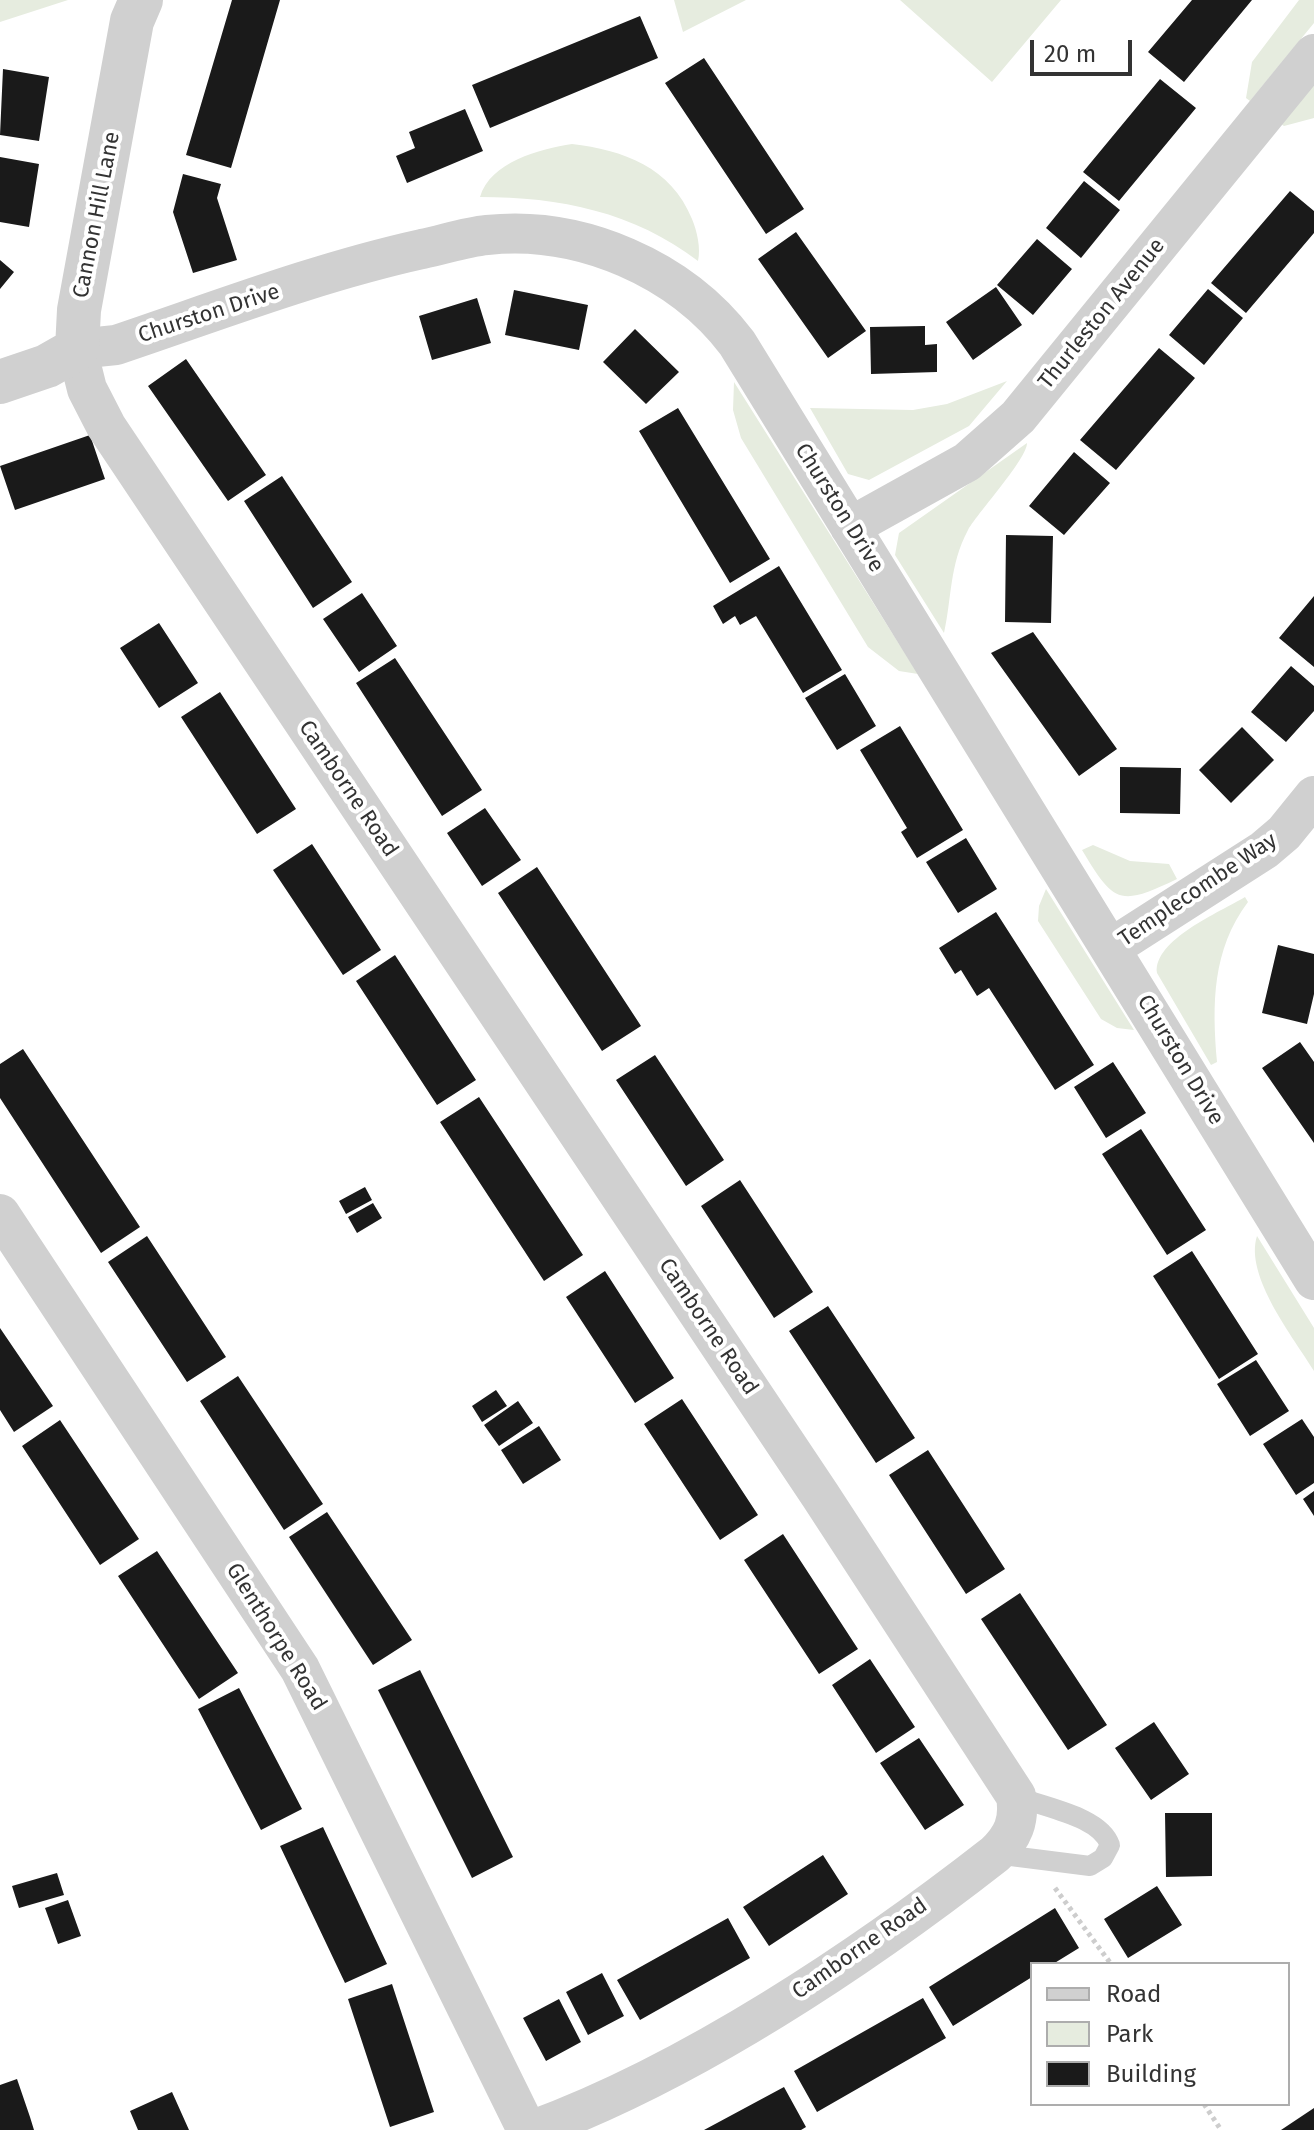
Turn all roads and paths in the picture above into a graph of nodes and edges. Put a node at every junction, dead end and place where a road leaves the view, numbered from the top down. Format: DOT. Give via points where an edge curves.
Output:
graph roads {
  1 [pos="141,0"];
  2 [pos="1314,54"];
  3 [pos="77,349"];
  4 [pos="0,382"];
  5 [pos="850,527"];
  6 [pos="1314,796"];
  7 [pos="1111,948"];
  8 [pos="0,1214"];
  9 [pos="1314,1280"];
  10 [pos="1016,1796"];
  11 [pos="1013,1857"];
  12 [pos="1109,1962"];
  13 [pos="1205,2106"];
  14 [pos="530,2130"];
  15 [pos="1221,2130"];
  1 -- 3 [label="street, Cannon Hill Lane" via="132,21 79,310"];
  2 -- 5 [label="street, Thurleston Avenue" via="1018,417 967,462"];
  3 -- 4 [label="street"];
  3 -- 5 [label="street, Churston Drive" via="116,345 367,262 487,235 534,234 575,242 656,271 717,316"];
  3 -- 10 [label="street, Camborne Road" via="87,389 106,426"];
  5 -- 7 [label="street, Churston Drive"];
  6 -- 7 [label="street, Templecombe Way" via="1264,850"];
  7 -- 9 [label="street, Churston Drive"];
  8 -- 14 [label="street, Glenthorpe Road" via="300,1669"];
  10 -- 11 [label="street, Camborne Road"];
  10 -- 11 [label="lane" via="1092,1821 1105,1830 1110,1845 1090,1866"];
  11 -- 12 [label="path"];
  11 -- 14 [label="street, Camborne Road" via="752,2021 609,2099"];
  13 -- 15 [label="path"];
}
